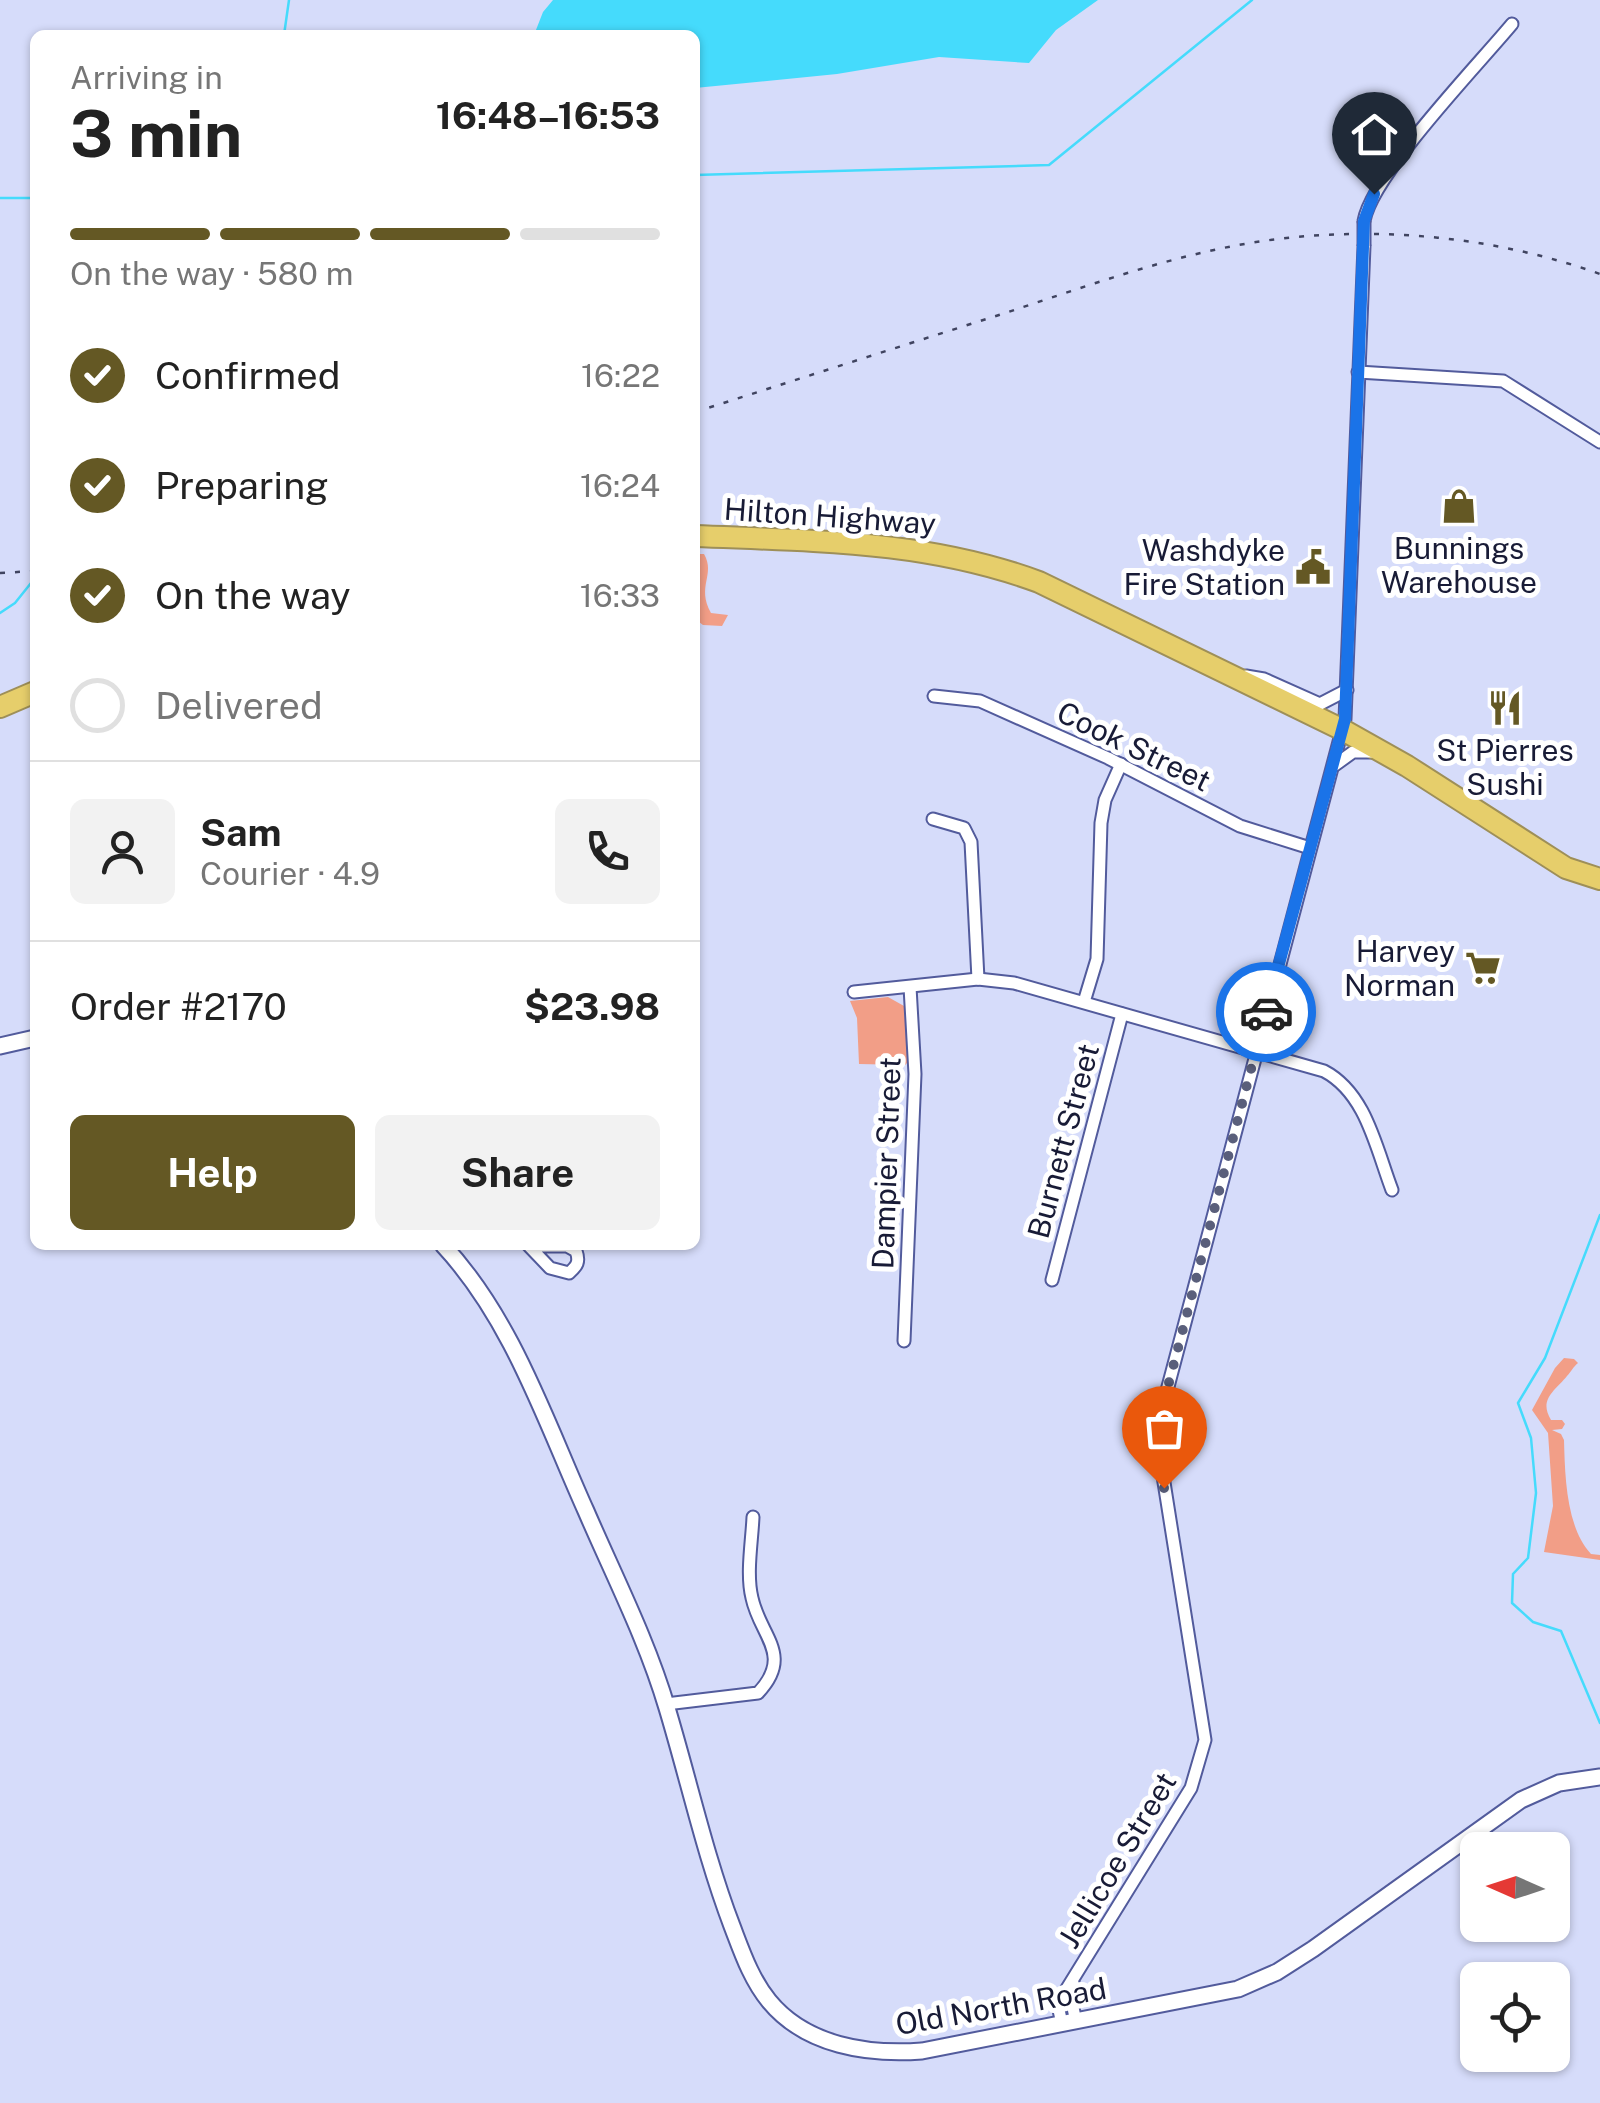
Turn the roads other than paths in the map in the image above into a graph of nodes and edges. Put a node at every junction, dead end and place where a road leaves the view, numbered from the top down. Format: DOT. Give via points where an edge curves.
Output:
graph roads {
  1 [pos="1512,24"];
  2 [pos="1358,372"];
  3 [pos="1600,442"];
  4 [pos="700,536"];
  5 [pos="1229,673"];
  6 [pos="1347,690"];
  7 [pos="30,694"];
  8 [pos="934,696"];
  9 [pos="0,707"];
  10 [pos="1343,730"];
  11 [pos="1382,752"];
  12 [pos="1121,764"];
  13 [pos="1332,768"];
  14 [pos="933,819"];
  15 [pos="1310,848"];
  16 [pos="1600,879"];
  17 [pos="978,979"];
  18 [pos="910,986"];
  19 [pos="854,992"];
  20 [pos="1084,1002"];
  21 [pos="1122,1014"];
  22 [pos="30,1039"];
  23 [pos="0,1046"];
  24 [pos="1256,1050"];
  25 [pos="1392,1190"];
  26 [pos="453,1250"];
  27 [pos="1052,1280"];
  28 [pos="904,1340"];
  29 [pos="753,1516"];
  30 [pos="666,1704"];
  31 [pos="1600,1777"];
  32 [pos="1069,2023"];
  1 -- 2 [label="street, Jellicoe Street, bridge" via="1368,202"];
  2 -- 3 [label="street" via="1502,381"];
  2 -- 6 [label="street, Jellicoe Street"];
  4 -- 5 [label="highway, Hilton Highway" via="880,544 961,557 1065,593"];
  5 -- 6 [label="street" via="1264,679 1320,704"];
  5 -- 10 [label="highway, Hilton Highway"];
  6 -- 10 [label="street, Jellicoe Street"];
  7 -- 9 [label="highway"];
  8 -- 12 [label="street, Cook Street" via="980,701"];
  10 -- 11 [label="highway, Hilton Highway"];
  10 -- 13 [label="street, Jellicoe Street"];
  11 -- 13 [label="street" via="1354,752"];
  11 -- 16 [label="highway, Hilton Highway" via="1566,868"];
  12 -- 15 [label="street, Cook Street" via="1240,826"];
  12 -- 20 [label="street" via="1100,823 1097,959"];
  13 -- 15 [label="street, Jellicoe Street"];
  14 -- 17 [label="street" via="964,828 971,842"];
  15 -- 24 [label="street, Jellicoe Street"];
  17 -- 18 [label="street"];
  17 -- 20 [label="street"];
  18 -- 19 [label="street"];
  18 -- 28 [label="street, Dampier Street" via="915,1074"];
  20 -- 21 [label="street"];
  21 -- 24 [label="street"];
  21 -- 27 [label="street, Burnett Street"];
  22 -- 23 [label="street"];
  24 -- 25 [label="street" via="1343,1081"];
  24 -- 32 [label="street, Jellicoe Street" via="1156,1432 1205,1740 1201,1761 1060,2002"];
  26 -- 30 [label="street, Old North Road" via="509,1337"];
  29 -- 30 [label="street" via="752,1597 774,1650 774,1668 758,1693"];
  30 -- 32 [label="street, Old North Road" via="714,1879 748,1966 770,2002 792,2021 835,2043 889,2054"];
  31 -- 32 [label="street, Old North Road" via="1560,1783 1520,1800 1314,1949 1251,1984"];
}
